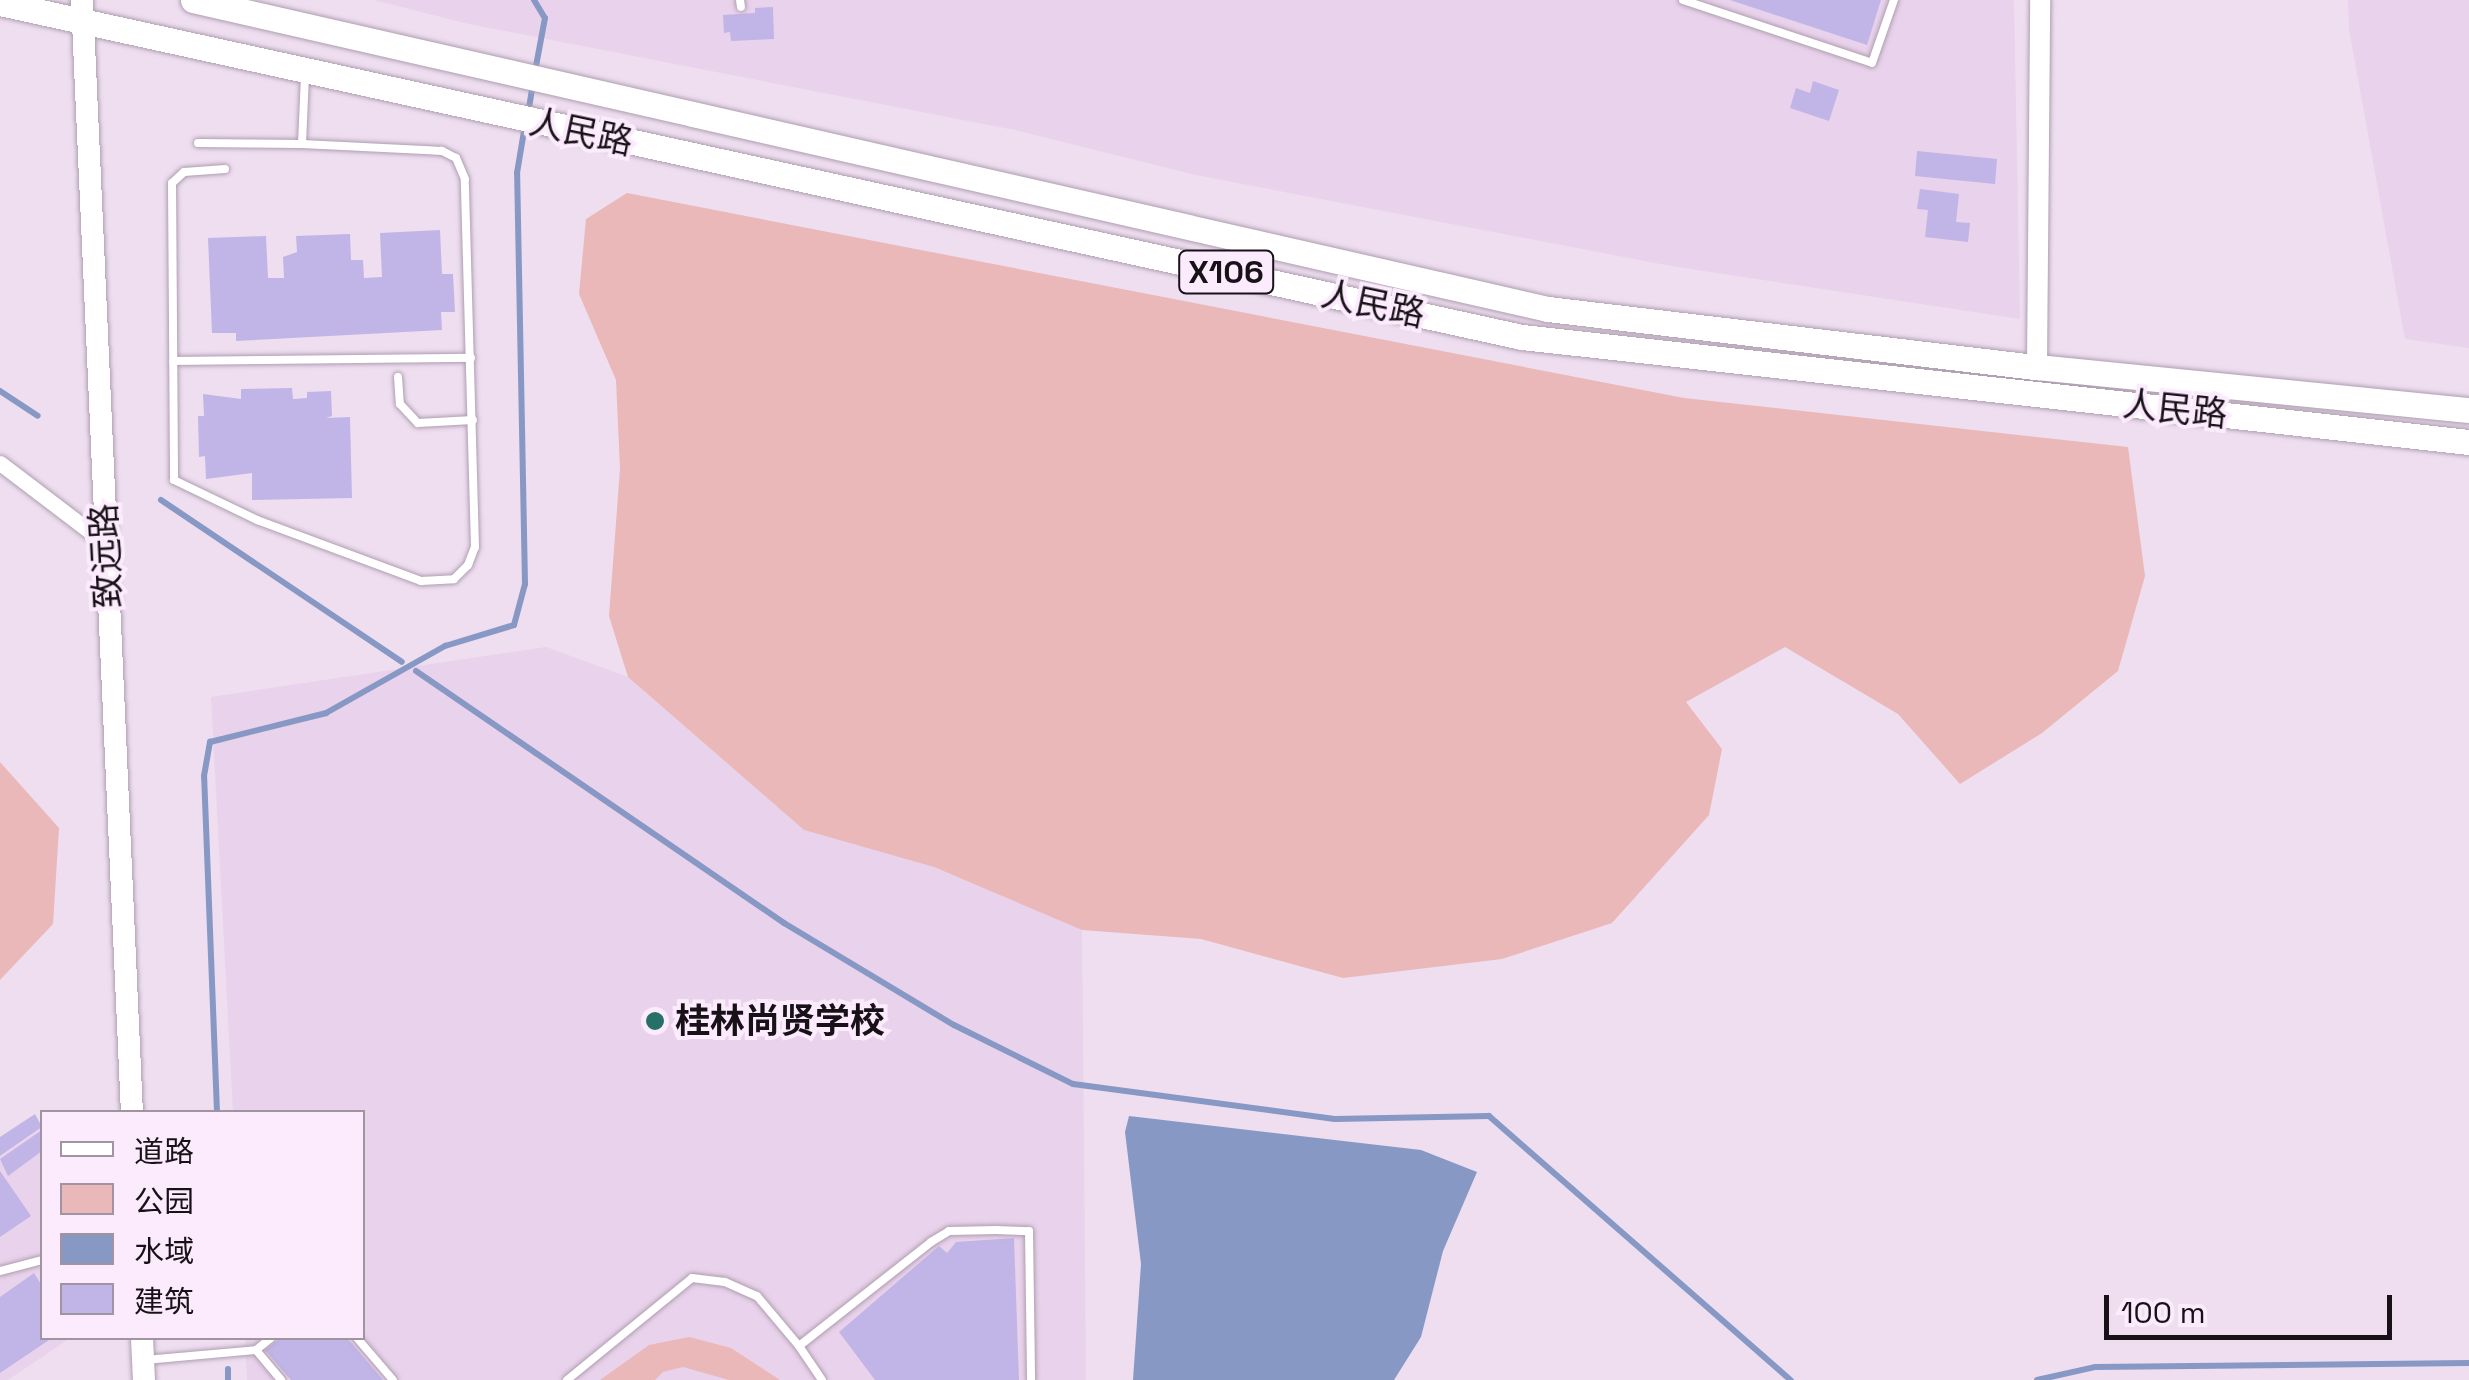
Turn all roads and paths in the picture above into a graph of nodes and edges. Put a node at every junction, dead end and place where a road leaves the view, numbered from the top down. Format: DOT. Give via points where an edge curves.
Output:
graph roads {
  1 [pos="193,0"];
  2 [pos="1683,0"];
  3 [pos="1894,0"];
  4 [pos="2040,0"];
  5 [pos="0,4"];
  6 [pos="82,11"];
  7 [pos="306,72"];
  8 [pos="198,143"];
  9 [pos="302,144"];
  10 [pos="225,169"];
  11 [pos="471,358"];
  12 [pos="173,360"];
  13 [pos="2037,368"];
  14 [pos="398,377"];
  15 [pos="2469,410"];
  16 [pos="472,420"];
  17 [pos="2469,442"];
  18 [pos="0,463"];
  19 [pos="105,544"];
  20 [pos="132,1110"];
  21 [pos="40,1261"];
  22 [pos="0,1271"];
  23 [pos="268,1340"];
  24 [pos="360,1340"];
  25 [pos="799,1346"];
  26 [pos="256,1350"];
  27 [pos="143,1359"];
  28 [pos="282,1380"];
  29 [pos="393,1380"];
  30 [pos="567,1380"];
  31 [pos="822,1380"];
  32 [pos="1031,1380"];
  1 -- 13 [label="main road, 人民路 / X106" via="1548,309"];
  2 -- 3 [label="lane" via="1872,63"];
  4 -- 13 [label="street"];
  5 -- 6 [label="main road, 人民路 / X106"];
  6 -- 7 [label="main road, 人民路 / X106"];
  6 -- 19 [label="main road, 致远路"];
  7 -- 9 [label="lane"];
  7 -- 17 [label="main road, 人民路 / X106" via="1522,337"];
  8 -- 9 [label="lane"];
  9 -- 11 [label="lane" via="418,148 458,160 465,179"];
  10 -- 12 [label="lane" via="184,172 172,183"];
  11 -- 12 [label="lane"];
  11 -- 16 [label="lane"];
  12 -- 16 [label="lane" via="174,480 257,520 421,581 454,580 474,554"];
  13 -- 15 [label="main road, 人民路 / X106"];
  14 -- 16 [label="lane" via="400,404 418,423"];
  18 -- 19 [label="street"];
  19 -- 20 [label="main road, 致远路"];
  21 -- 22 [label="lane"];
  23 -- 26 [label="lane"];
  24 -- 29 [label="lane"];
  25 -- 30 [label="lane" via="761,1299 725,1282 692,1278"];
  25 -- 31 [label="lane"];
  25 -- 32 [label="lane" via="949,1232 1028,1231"];
  26 -- 27 [label="lane"];
  26 -- 28 [label="lane"];
}
